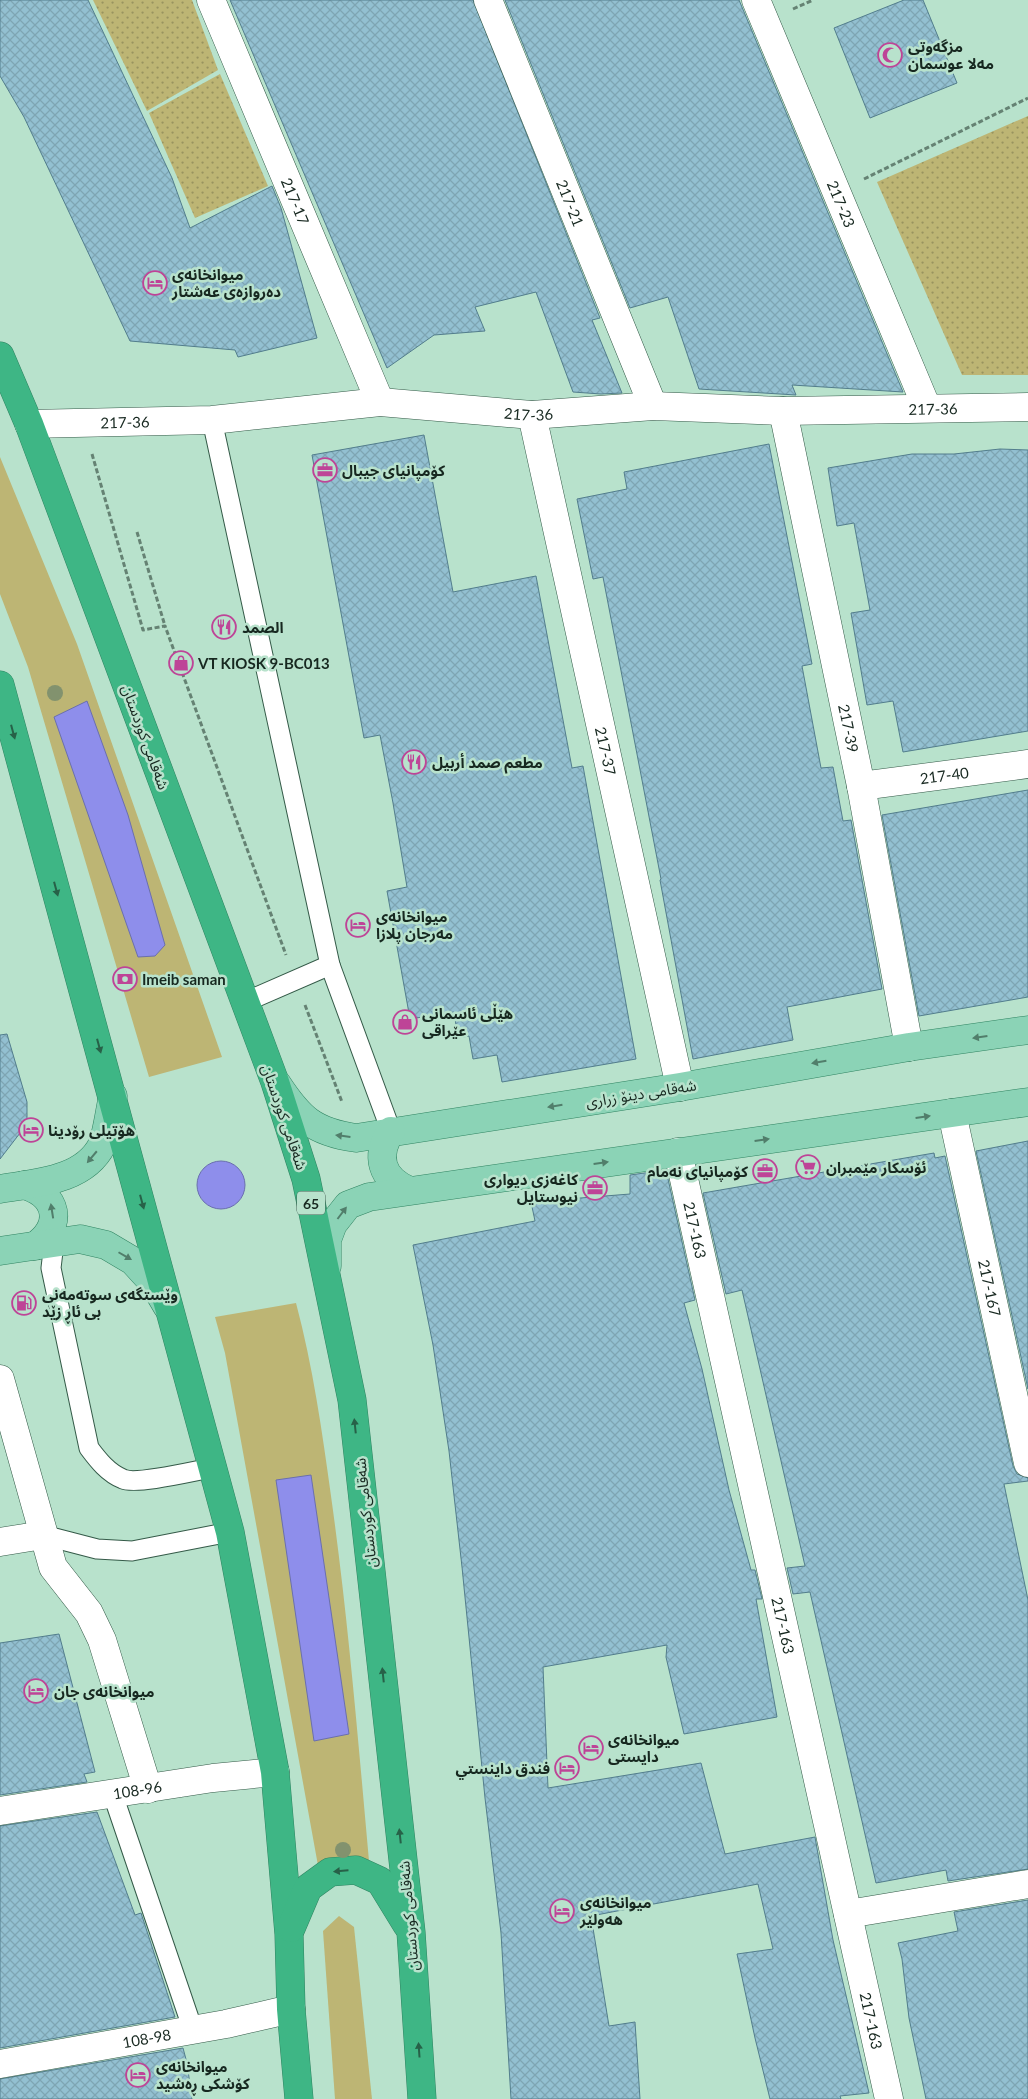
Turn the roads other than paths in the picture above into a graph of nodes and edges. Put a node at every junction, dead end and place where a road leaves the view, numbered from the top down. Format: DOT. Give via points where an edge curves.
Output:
graph roads {
  1 [pos="210,0"];
  2 [pos="488,0"];
  3 [pos="756,0"];
  4 [pos="0,356"];
  5 [pos="380,402"];
  6 [pos="653,406"];
  7 [pos="1028,407"];
  8 [pos="927,408"];
  9 [pos="783,411"];
  10 [pos="532,415"];
  11 [pos="212,420"];
  12 [pos="29,424"];
  13 [pos="0,685"];
  14 [pos="1028,764"];
  15 [pos="861,786"];
  16 [pos="330,965"];
  17 [pos="245,1002"];
  18 [pos="1028,1030"];
  19 [pos="909,1047"];
  20 [pos="275,1082"];
  21 [pos="680,1087"];
  22 [pos="113,1096"];
  23 [pos="1028,1102"];
  24 [pos="952,1113"];
  25 [pos="391,1131"];
  26 [pos="678,1152"];
  27 [pos="12,1187"];
  28 [pos="408,1190"];
  29 [pos="45,1245"];
  30 [pos="0,1251"];
  31 [pos="327,1275"];
  32 [pos="171,1312"];
  33 [pos="0,1379"];
  34 [pos="1028,1463"];
  35 [pos="211,1468"];
  36 [pos="230,1532"];
  37 [pos="43,1535"];
  38 [pos="0,1542"];
  39 [pos="275,1772"];
  40 [pos="148,1789"];
  41 [pos="112,1795"];
  42 [pos="0,1811"];
  43 [pos="1028,1884"];
  44 [pos="848,1914"];
  45 [pos="411,1932"];
  46 [pos="288,1934"];
  47 [pos="292,2008"];
  48 [pos="193,2030"];
  49 [pos="0,2064"];
  50 [pos="299,2099"];
  51 [pos="422,2099"];
  52 [pos="890,2099"];
  1 -- 5 [label="street, 217-17"];
  2 -- 6 [label="street, 217-21"];
  3 -- 8 [label="street, 217-23"];
  4 -- 12 [label="highway, شەقامی کوردستان / 65"];
  5 -- 10 [label="street, 217-36"];
  5 -- 11 [label="street, 217-36"];
  6 -- 9 [label="street, 217-36"];
  6 -- 10 [label="street, 217-36"];
  7 -- 8 [label="street, 217-36"];
  8 -- 9 [label="street, 217-36"];
  9 -- 15 [label="street, 217-39"];
  10 -- 21 [label="street, 217-37"];
  11 -- 12 [label="street, 217-36"];
  11 -- 16 [label="lane"];
  12 -- 17 [label="highway, شەقامی کوردستان / 65"];
  13 -- 22 [label="highway, one-way"];
  14 -- 15 [label="street, 217-40"];
  15 -- 19 [label="street, 217-39"];
  16 -- 17 [label="lane"];
  16 -- 25 [label="lane"];
  17 -- 20 [label="highway, شەقامی کوردستان / 65"];
  18 -- 19 [label="main road, شەقامی دینۆ زراری, one-way"];
  19 -- 21 [label="main road, شەقامی دینۆ زراری, one-way"];
  25 -- 20 [label="main road, شەقامی دینۆ زراری, one-way" via="356,1138 333,1135 311,1124 293,1108"];
  20 -- 31 [label="highway, شەقامی کوردستان / 65" via="306,1179"];
  21 -- 25 [label="main road, شەقامی دینۆ زراری, one-way"];
  22 -- 27 [label="main road, one-way" via="102,1144 85,1165 66,1177"];
  22 -- 32 [label="highway, one-way"];
  23 -- 24 [label="main road"];
  26 -- 24 [label="main road, one-way"];
  24 -- 34 [label="street, 217-167"];
  25 -- 28 [label="main road" via="384,1142 383,1165 388,1177"];
  28 -- 26 [label="main road, one-way"];
  26 -- 44 [label="street, 217-163"];
  29 -- 27 [label="main road, one-way" via="53,1212 45,1194 37,1188"];
  31 -- 28 [label="main road, one-way" via="327,1240 333,1224 348,1205 369,1197"];
  29 -- 30 [label="main road"];
  29 -- 32 [label="main road, one-way" via="80,1239 106,1245 133,1261 154,1284"];
  29 -- 35 [label="lane" via="89,1448 102,1466 124,1480 137,1481"];
  45 -- 31 [label="highway, شەقامی کوردستان / 65, one-way" via="352,1400"];
  32 -- 35 [label="highway"];
  33 -- 37 [label="street"];
  35 -- 36 [label="highway"];
  36 -- 37 [label="lane" via="132,1551 97,1549"];
  36 -- 39 [label="highway"];
  37 -- 38 [label="street"];
  37 -- 40 [label="street" via="53,1567 89,1613 102,1640"];
  39 -- 40 [label="street, 108-96"];
  39 -- 46 [label="highway"];
  40 -- 41 [label="street, 108-96"];
  41 -- 42 [label="street, 108-96"];
  41 -- 48 [label="lane"];
  43 -- 44 [label="street"];
  44 -- 52 [label="street, 217-163"];
  45 -- 46 [label="highway, one-way" via="380,1881 356,1870 330,1872 308,1888"];
  51 -- 45 [label="highway, شەقامی کوردستان / 65, one-way"];
  46 -- 47 [label="highway"];
  47 -- 48 [label="street, 108-98"];
  47 -- 50 [label="highway"];
  48 -- 49 [label="street, 108-98"];
}
